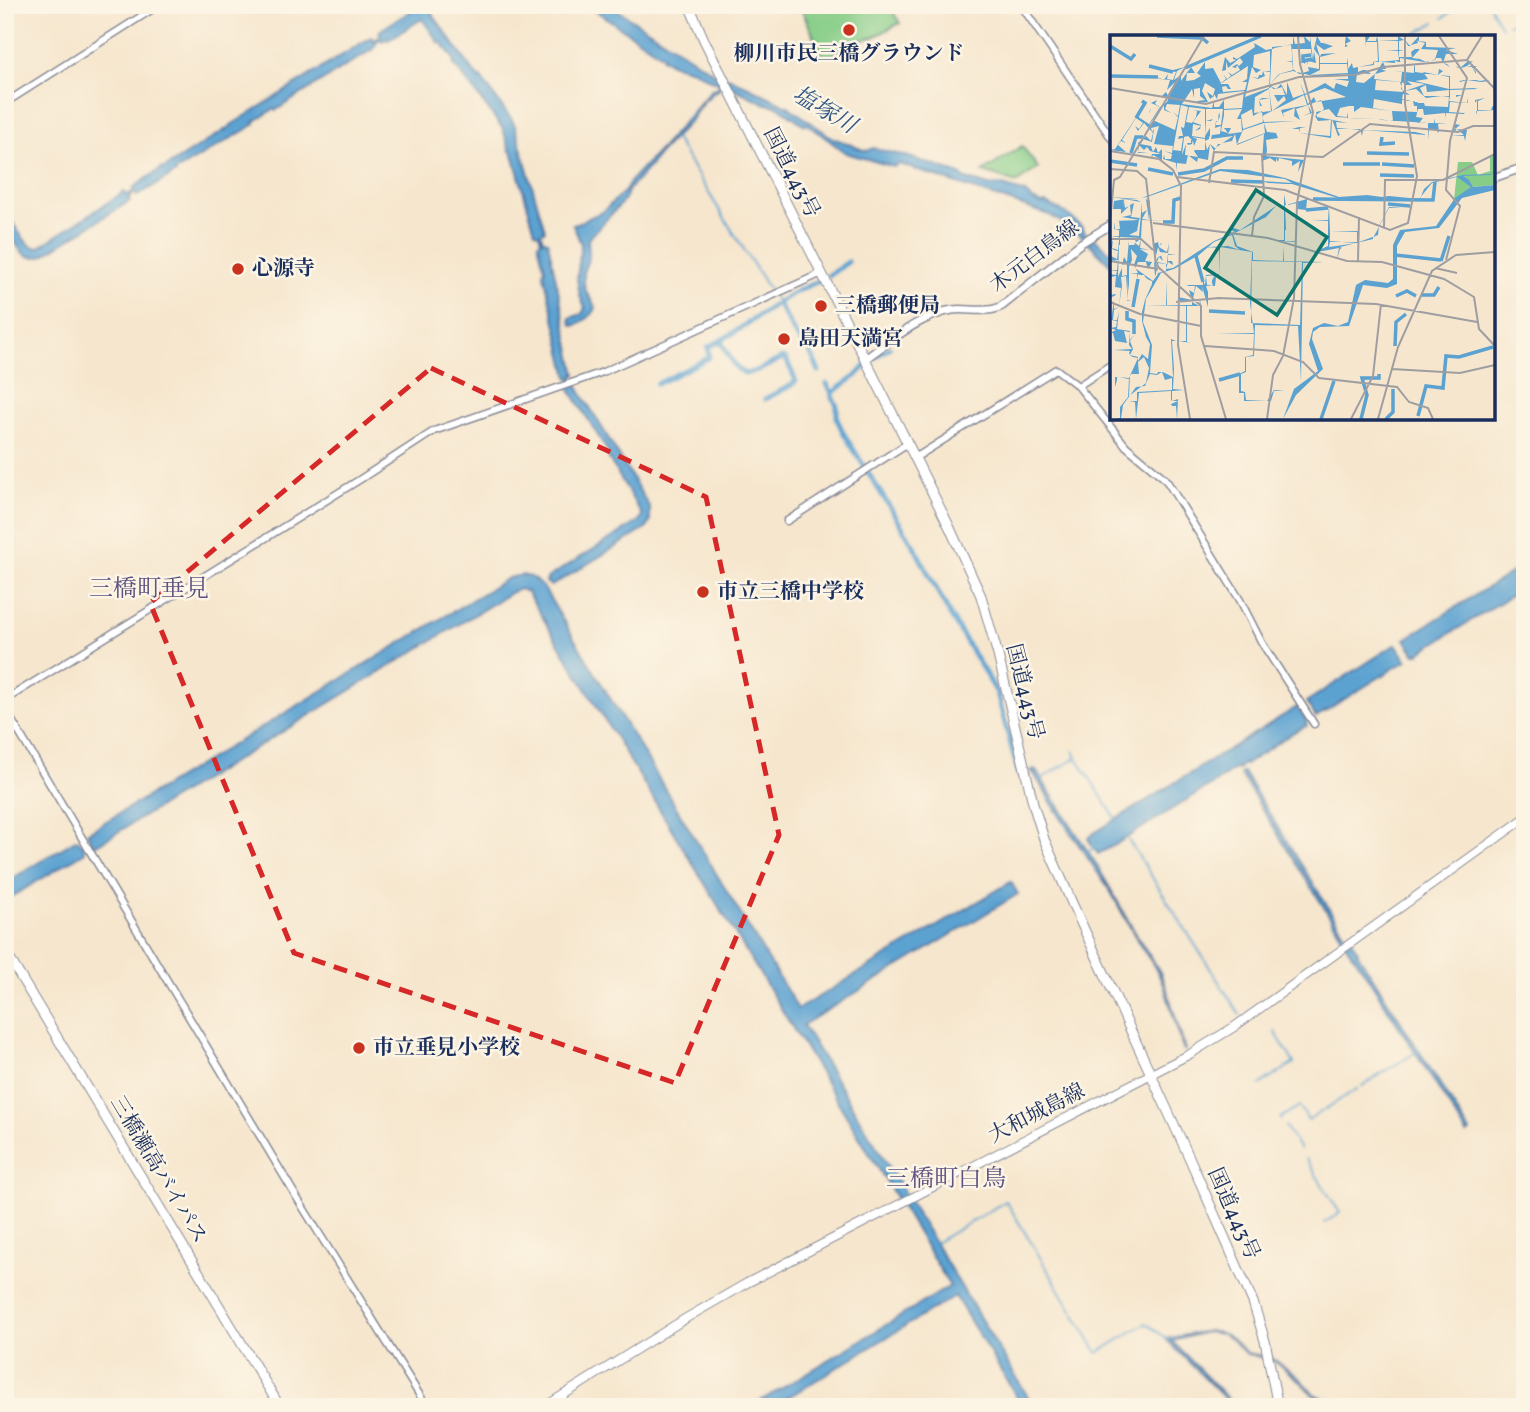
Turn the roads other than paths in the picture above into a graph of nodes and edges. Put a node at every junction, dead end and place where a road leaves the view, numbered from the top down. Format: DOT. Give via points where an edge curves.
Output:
graph roads {
  1 [pos="159,5"];
  2 [pos="689,5"];
  3 [pos="1021,5"];
  4 [pos="5,103"];
  5 [pos="1110,136"];
  6 [pos="1525,165"];
  7 [pos="1495,177"];
  8 [pos="1110,225"];
  9 [pos="822,273"];
  10 [pos="867,362"];
  11 [pos="1110,365"];
  12 [pos="1078,386"];
  13 [pos="908,443"];
  14 [pos="915,458"];
  15 [pos="788,521"];
  16 [pos="5,700"];
  17 [pos="5,709"];
  18 [pos="1312,721"];
  19 [pos="1525,818"];
  20 [pos="5,951"];
  21 [pos="5,960"];
  22 [pos="1151,1075"];
  23 [pos="275,1407"];
  24 [pos="280,1407"];
  25 [pos="427,1407"];
  26 [pos="544,1407"];
  27 [pos="1278,1407"];
  1 -- 4 [label="street"];
  2 -- 9 [label="highway, 国道443号"];
  3 -- 5 [label="street"];
  6 -- 7 [label="main road"];
  8 -- 10 [label="main road, 木元白鳥線" via="996,310 952,310 929,317"];
  9 -- 10 [label="highway, 国道443号"];
  9 -- 16 [label="street" via="623,363 422,437"];
  10 -- 13 [label="highway, 国道443号"];
  11 -- 12 [label="street"];
  12 -- 14 [label="street" via="1056,369"];
  12 -- 18 [label="street" via="1126,446 1168,483"];
  13 -- 14 [label="highway, 国道443号"];
  13 -- 15 [label="street"];
  14 -- 22 [label="highway, 国道443号" via="981,596 1048,847"];
  17 -- 25 [label="street"];
  19 -- 22 [label="main road, 大和城島線" via="1234,1027"];
  20 -- 24 [label="highway, 三橋瀬高バイパス"];
  21 -- 23 [label="highway, 三橋瀬高バイパス"];
  22 -- 26 [label="main road, 大和城島線" via="736,1290"];
  22 -- 27 [label="highway, 国道443号" via="1253,1302"];
}
